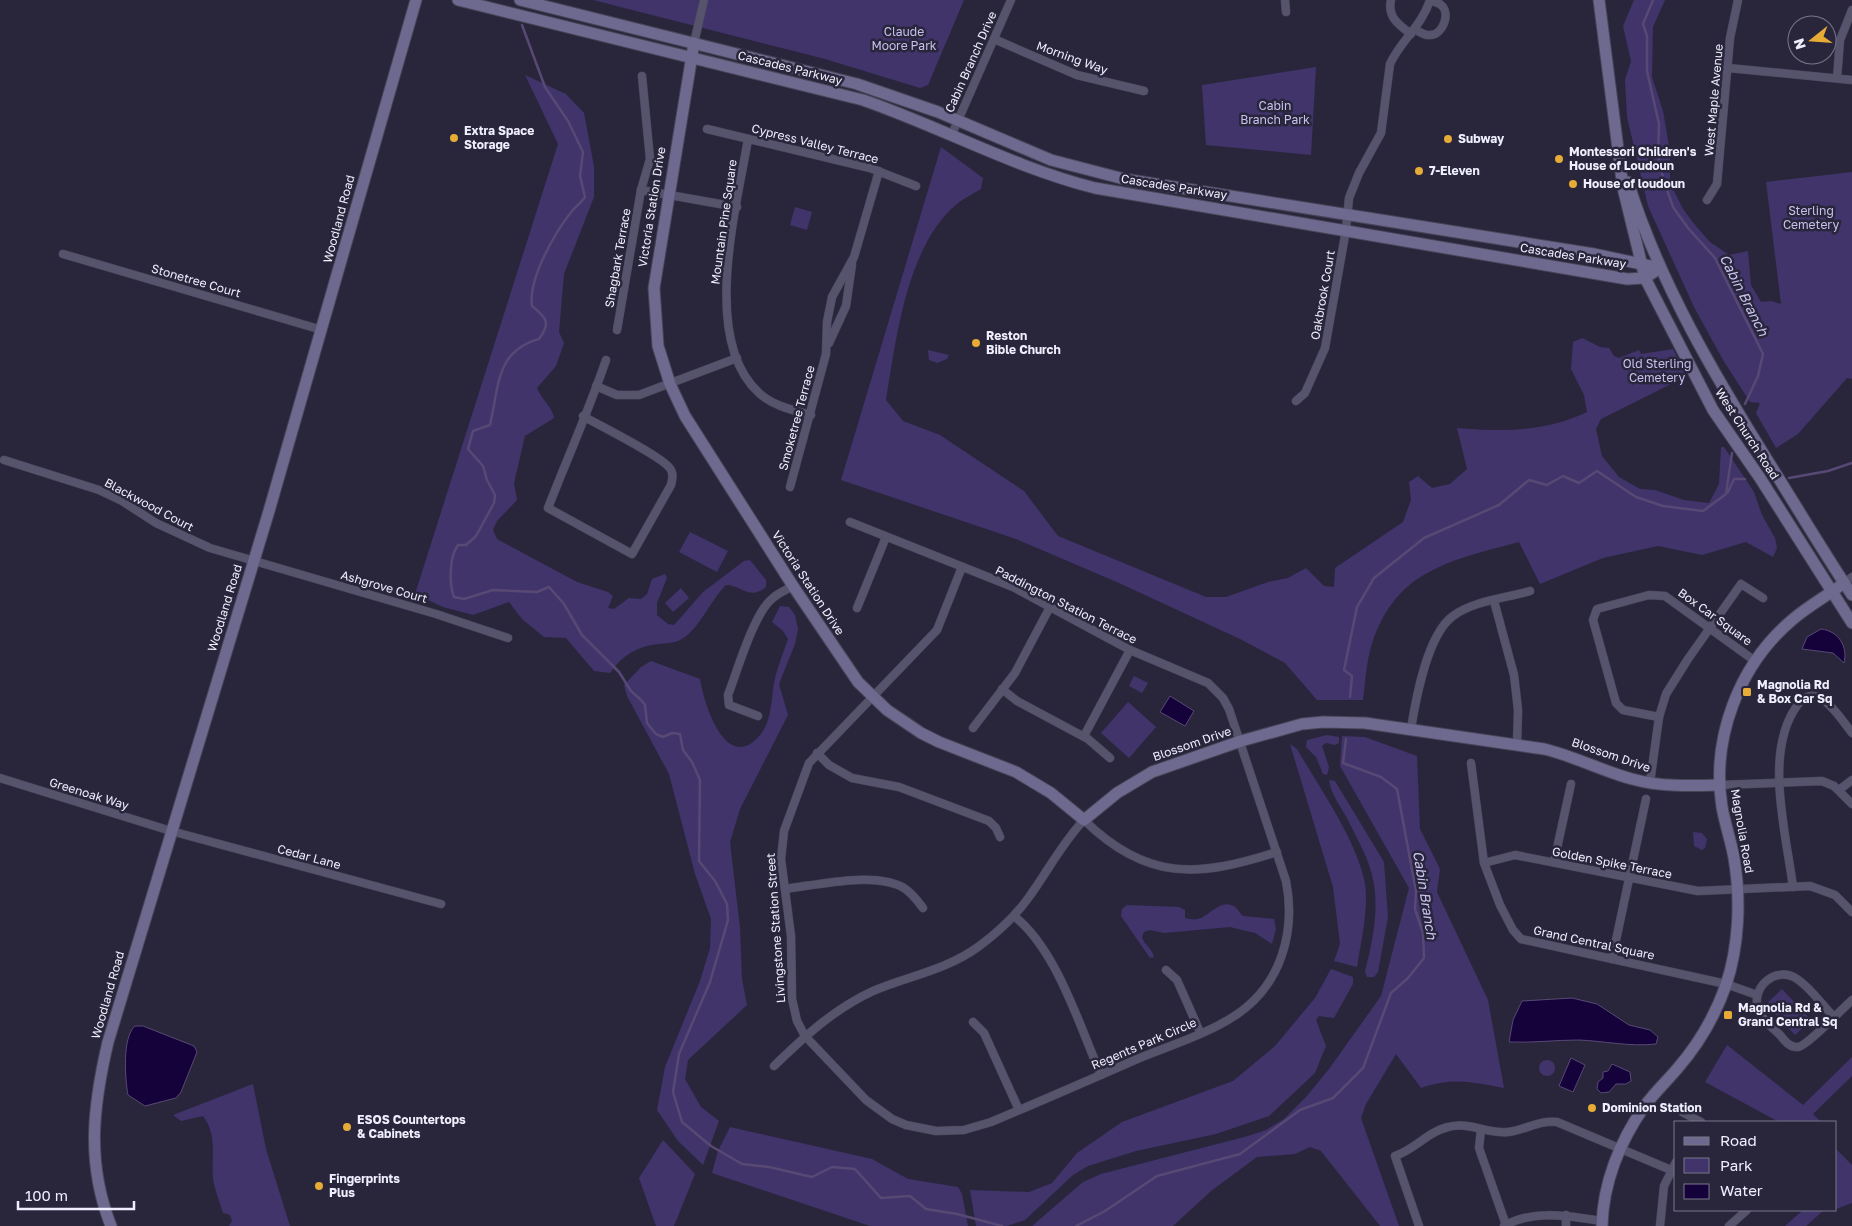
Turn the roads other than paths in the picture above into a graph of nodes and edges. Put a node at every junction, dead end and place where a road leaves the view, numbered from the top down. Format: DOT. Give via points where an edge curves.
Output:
graph roads {
  1 [pos="416,0"];
  2 [pos="458,0"];
  3 [pos="520,0"];
  4 [pos="704,0"];
  5 [pos="1012,0"];
  6 [pos="1284,0"];
  7 [pos="1391,0"];
  8 [pos="1430,0"];
  9 [pos="1598,0"];
  10 [pos="1738,0"];
  11 [pos="1852,10"];
  12 [pos="1286,12"];
  13 [pos="1414,32"];
  14 [pos="994,39"];
  15 [pos="694,43"];
  16 [pos="691,58"];
  17 [pos="1728,68"];
  18 [pos="642,76"];
  19 [pos="1836,78"];
  20 [pos="1852,80"];
  21 [pos="1144,91"];
  22 [pos="958,120"];
  23 [pos="707,129"];
  24 [pos="952,134"];
  25 [pos="1617,134"];
  26 [pos="748,139"];
  27 [pos="880,171"];
  28 [pos="916,186"];
  29 [pos="641,190"];
  30 [pos="668,194"];
  31 [pos="1708,200"];
  32 [pos="737,207"];
  33 [pos="1348,215"];
  34 [pos="1346,230"];
  35 [pos="63,254"];
  36 [pos="854,257"];
  37 [pos="1641,264"];
  38 [pos="1660,268"];
  39 [pos="1645,278"];
  40 [pos="322,330"];
  41 [pos="617,330"];
  42 [pos="826,354"];
  43 [pos="737,358"];
  44 [pos="606,360"];
  45 [pos="670,384"];
  46 [pos="596,386"];
  47 [pos="1296,401"];
  48 [pos="811,415"];
  49 [pos="583,416"];
  50 [pos="4,460"];
  51 [pos="790,487"];
  52 [pos="850,522"];
  53 [pos="886,537"];
  54 [pos="254,560"];
  55 [pos="962,567"];
  56 [pos="1848,580"];
  57 [pos="793,586"];
  58 [pos="1832,591"];
  59 [pos="1530,592"];
  60 [pos="1852,595"];
  61 [pos="1763,598"];
  62 [pos="1494,600"];
  63 [pos="1050,607"];
  64 [pos="857,608"];
  65 [pos="1852,623"];
  66 [pos="1711,628"];
  67 [pos="508,638"];
  68 [pos="1130,650"];
  69 [pos="1755,661"];
  70 [pos="1002,689"];
  71 [pos="872,696"];
  72 [pos="758,716"];
  73 [pos="1659,717"];
  74 [pos="973,728"];
  75 [pos="1411,729"];
  76 [pos="1852,733"];
  77 [pos="1084,736"];
  78 [pos="1241,742"];
  79 [pos="1517,745"];
  80 [pos="817,753"];
  81 [pos="1110,758"];
  82 [pos="1472,763"];
  83 [pos="0,778"];
  84 [pos="1852,780"];
  85 [pos="1779,782"];
  86 [pos="1650,783"];
  87 [pos="1570,784"];
  88 [pos="1720,785"];
  89 [pos="1839,790"];
  90 [pos="1646,799"];
  91 [pos="1852,804"];
  92 [pos="1084,820"];
  93 [pos="170,831"];
  94 [pos="1000,838"];
  95 [pos="1277,852"];
  96 [pos="1554,862"];
  97 [pos="1484,863"];
  98 [pos="1631,877"];
  99 [pos="1793,887"];
  100 [pos="785,889"];
  101 [pos="1738,890"];
  102 [pos="441,904"];
  103 [pos="923,908"];
  104 [pos="1852,912"];
  105 [pos="1014,916"];
  106 [pos="1612,959"];
  107 [pos="1166,970"];
  108 [pos="1726,984"];
  109 [pos="1757,995"];
  110 [pos="1852,1000"];
  111 [pos="1834,1017"];
  112 [pos="973,1022"];
  113 [pos="1200,1032"];
  114 [pos="806,1036"];
  115 [pos="774,1066"];
  116 [pos="1101,1075"];
  117 [pos="1019,1110"];
  118 [pos="1682,1112"];
  119 [pos="1698,1121"];
  120 [pos="1481,1130"];
  121 [pos="1621,1147"];
  122 [pos="1674,1165"];
  123 [pos="1671,1170"];
  124 [pos="1746,1211"];
  125 [pos="1566,1215"];
  126 [pos="1602,1223"];
  127 [pos="1505,1225"];
  128 [pos="111,1226"];
  129 [pos="1419,1226"];
  130 [pos="1566,1226"];
  131 [pos="1660,1226"];
  132 [pos="1730,1226"];
  1 -- 40 [label="street, Woodland Road"];
  2 -- 16 [label="street, Cascades Parkway"];
  3 -- 15 [label="street, Cascades Parkway"];
  4 -- 15 [label="street"];
  5 -- 14 [label="street, Cabin Branch Drive"];
  6 -- 12 [label="street"];
  7 -- 13 [label="street" via="1393,18"];
  8 -- 13 [label="street, Oakbrook Court"];
  8 -- 13 [label="street" via="1441,5 1446,20 1433,35"];
  9 -- 25 [label="street, West Church Road"];
  10 -- 17 [label="street, West Maple Avenue"];
  11 -- 19 [label="street" via="1840,40"];
  13 -- 33 [label="street, Oakbrook Court" via="1390,64 1381,132 1353,186"];
  14 -- 21 [label="street, Morning Way" via="1078,75"];
  14 -- 22 [label="street, Cabin Branch Drive"];
  15 -- 16 [label="street, Victoria Station Drive"];
  15 -- 22 [label="street, Cascades Parkway" via="857,84"];
  16 -- 24 [label="street, Cascades Parkway" via="863,100"];
  16 -- 30 [label="street, Victoria Station Drive"];
  17 -- 19 [label="street"];
  17 -- 31 [label="street, West Maple Avenue" via="1717,184"];
  18 -- 29 [label="street, Shagbark Terrace" via="650,148"];
  19 -- 20 [label="street"];
  22 -- 24 [label="street, Cabin Branch Drive"];
  22 -- 33 [label="street, Cascades Parkway" via="1050,160 1088,171"];
  23 -- 26 [label="street, Cypress Valley Terrace"];
  24 -- 34 [label="street, Cascades Parkway" via="1044,173 1095,188"];
  25 -- 37 [label="street, West Church Road" via="1626,204"];
  25 -- 38 [label="street, West Church Road" via="1627,180"];
  26 -- 27 [label="street, Cypress Valley Terrace"];
  26 -- 32 [label="street, Mountain Pine Square"];
  27 -- 28 [label="street, Cypress Valley Terrace"];
  27 -- 36 [label="street, Smoketree Terrace"];
  29 -- 30 [label="street"];
  29 -- 41 [label="street, Shagbark Terrace"];
  30 -- 32 [label="street"];
  30 -- 45 [label="street, Victoria Station Drive" via="656,267 654,309 658,346"];
  32 -- 43 [label="street, Mountain Pine Square" via="726,290 728,324"];
  33 -- 34 [label="street, Oakbrook Court"];
  33 -- 37 [label="street, Cascades Parkway"];
  34 -- 39 [label="street, Cascades Parkway" via="1592,274"];
  34 -- 47 [label="street, Oakbrook Court" via="1325,348 1305,393"];
  35 -- 40 [label="street, Stonetree Court"];
  36 -- 42 [label="street, Smoketree Terrace" via="846,306"];
  36 -- 42 [label="street, Smoketree Terrace" via="832,297"];
  37 -- 38 [label="street, Cascades Parkway"];
  37 -- 39 [label="street, West Church Road"];
  38 -- 39 [label="street"];
  38 -- 56 [label="street, West Church Road" via="1725,391"];
  39 -- 58 [label="street, West Church Road" via="1713,410"];
  40 -- 54 [label="street, Woodland Road"];
  42 -- 48 [label="street, Smoketree Terrace"];
  43 -- 45 [label="street"];
  43 -- 48 [label="street, Mountain Pine Square" via="745,376 759,393 779,406"];
  44 -- 46 [label="street"];
  45 -- 46 [label="street" via="630,397"];
  45 -- 57 [label="street, Victoria Station Drive" via="685,416"];
  46 -- 49 [label="street"];
  48 -- 51 [label="street, Smoketree Terrace"];
  49 -- 49 [label="street" via="548,508 632,554 671,485 671,470 667,464"];
  50 -- 54 [label="street, Blackwood Court" via="99,490 193,541"];
  52 -- 53 [label="street, Paddington Station Terrace"];
  53 -- 55 [label="street, Paddington Station Terrace"];
  53 -- 64 [label="street"];
  54 -- 67 [label="street, Ashgrove Court"];
  54 -- 93 [label="street, Woodland Road"];
  55 -- 63 [label="street, Paddington Station Terrace"];
  55 -- 71 [label="street, Livingstone Station Street" via="937,630"];
  56 -- 58 [label="street, Magnolia Road"];
  56 -- 60 [label="street, West Church Road"];
  57 -- 71 [label="street, Victoria Station Drive" via="846,666"];
  57 -- 72 [label="street" via="765,605 728,695 729,705"];
  58 -- 65 [label="street, West Church Road"];
  58 -- 69 [label="street, Magnolia Road" via="1792,620"];
  59 -- 62 [label="street"];
  61 -- 66 [label="street" via="1741,584"];
  62 -- 75 [label="street" via="1459,613 1441,629 1416,701"];
  62 -- 79 [label="street" via="1514,674"];
  63 -- 68 [label="street, Paddington Station Terrace"];
  63 -- 70 [label="street" via="1015,673"];
  66 -- 69 [label="street, Box Car Square"];
  66 -- 73 [label="street" via="1673,681"];
  66 -- 73 [label="street, Box Car Square" via="1670,599 1657,594 1602,607 1594,614 1616,703 1623,710"];
  68 -- 77 [label="street"];
  68 -- 78 [label="street, Paddington Station Terrace" via="1208,683 1223,698"];
  69 -- 88 [label="street, Magnolia Road" via="1738,692 1728,720"];
  70 -- 74 [label="street"];
  70 -- 77 [label="street"];
  71 -- 80 [label="street, Livingstone Station Street"];
  71 -- 92 [label="street, Victoria Station Drive" via="920,733 993,761 1035,782"];
  73 -- 86 [label="street"];
  75 -- 78 [label="street, Blossom Drive" via="1365,722 1323,722 1283,728"];
  75 -- 79 [label="street, Blossom Drive"];
  76 -- 85 [label="street" via="1827,702 1816,696 1798,702 1785,724"];
  77 -- 81 [label="street"];
  78 -- 92 [label="street, Blossom Drive" via="1152,772 1117,793"];
  78 -- 95 [label="street, Regents Park Circle"];
  79 -- 86 [label="street, Blossom Drive" via="1564,754 1612,773"];
  80 -- 94 [label="street" via="852,778 899,787 989,821"];
  80 -- 100 [label="street, Livingstone Station Street" via="803,774 784,830 781,860"];
  82 -- 97 [label="street, Grand Central Square"];
  83 -- 93 [label="street, Greenoak Way"];
  84 -- 89 [label="street"];
  85 -- 88 [label="street"];
  85 -- 89 [label="street" via="1822,781"];
  85 -- 99 [label="street"];
  86 -- 88 [label="street, Blossom Drive"];
  87 -- 96 [label="street"];
  88 -- 101 [label="street, Magnolia Road"];
  89 -- 91 [label="street"];
  90 -- 98 [label="street"];
  92 -- 95 [label="street, Victoria Station Drive" via="1120,849 1167,867 1217,868"];
  92 -- 105 [label="street, Blossom Drive"];
  93 -- 102 [label="street, Cedar Lane"];
  93 -- 128 [label="street, Woodland Road" via="108,1042 94,1107 95,1161 101,1196"];
  95 -- 113 [label="street, Regents Park Circle" via="1286,881 1290,911 1283,953 1268,982 1248,1005 1224,1022"];
  96 -- 97 [label="street, Golden Spike Terrace" via="1516,855"];
  96 -- 98 [label="street, Golden Spike Terrace"];
  97 -- 106 [label="street, Grand Central Square" via="1500,905 1521,939"];
  98 -- 101 [label="street, Golden Spike Terrace" via="1691,890"];
  98 -- 106 [label="street"];
  99 -- 101 [label="street, Golden Spike Terrace"];
  99 -- 104 [label="street, Golden Spike Terrace" via="1823,889 1835,894"];
  100 -- 103 [label="street" via="872,880 902,887"];
  100 -- 114 [label="street, Livingstone Station Street" via="792,1000"];
  101 -- 108 [label="street, Magnolia Road" via="1737,930"];
  105 -- 114 [label="street, Blossom Drive" via="960,959 856,1000"];
  105 -- 116 [label="street" via="1050,957"];
  106 -- 108 [label="street, Grand Central Square"];
  107 -- 113 [label="street" via="1177,980"];
  108 -- 109 [label="street, Grand Central Square"];
  108 -- 121 [label="street, Magnolia Road" via="1700,1039 1645,1105"];
  109 -- 111 [label="street" via="1762,985 1772,977 1790,976 1802,982"];
  109 -- 111 [label="street" via="1760,1014 1791,1046 1803,1045"];
  110 -- 111 [label="street"];
  112 -- 117 [label="street" via="984,1033"];
  113 -- 116 [label="street, Regents Park Circle"];
  114 -- 115 [label="street, Blossom Drive"];
  114 -- 117 [label="street, Regents Park Circle" via="866,1100 906,1125 936,1131 964,1130 986,1125"];
  116 -- 117 [label="street, Regents Park Circle"];
  118 -- 119 [label="street"];
  120 -- 121 [label="street" via="1510,1132 1542,1122 1557,1122"];
  120 -- 127 [label="street" via="1479,1148"];
  120 -- 129 [label="street" via="1471,1126 1448,1127 1429,1135 1408,1152 1395,1156"];
  121 -- 123 [label="street"];
  121 -- 126 [label="street, Magnolia Road" via="1611,1175"];
  122 -- 123 [label="street"];
  123 -- 131 [label="street" via="1664,1186"];
  124 -- 132 [label="street"];
  125 -- 126 [label="street"];
  125 -- 127 [label="street" via="1528,1216"];
  125 -- 130 [label="street"];
}
